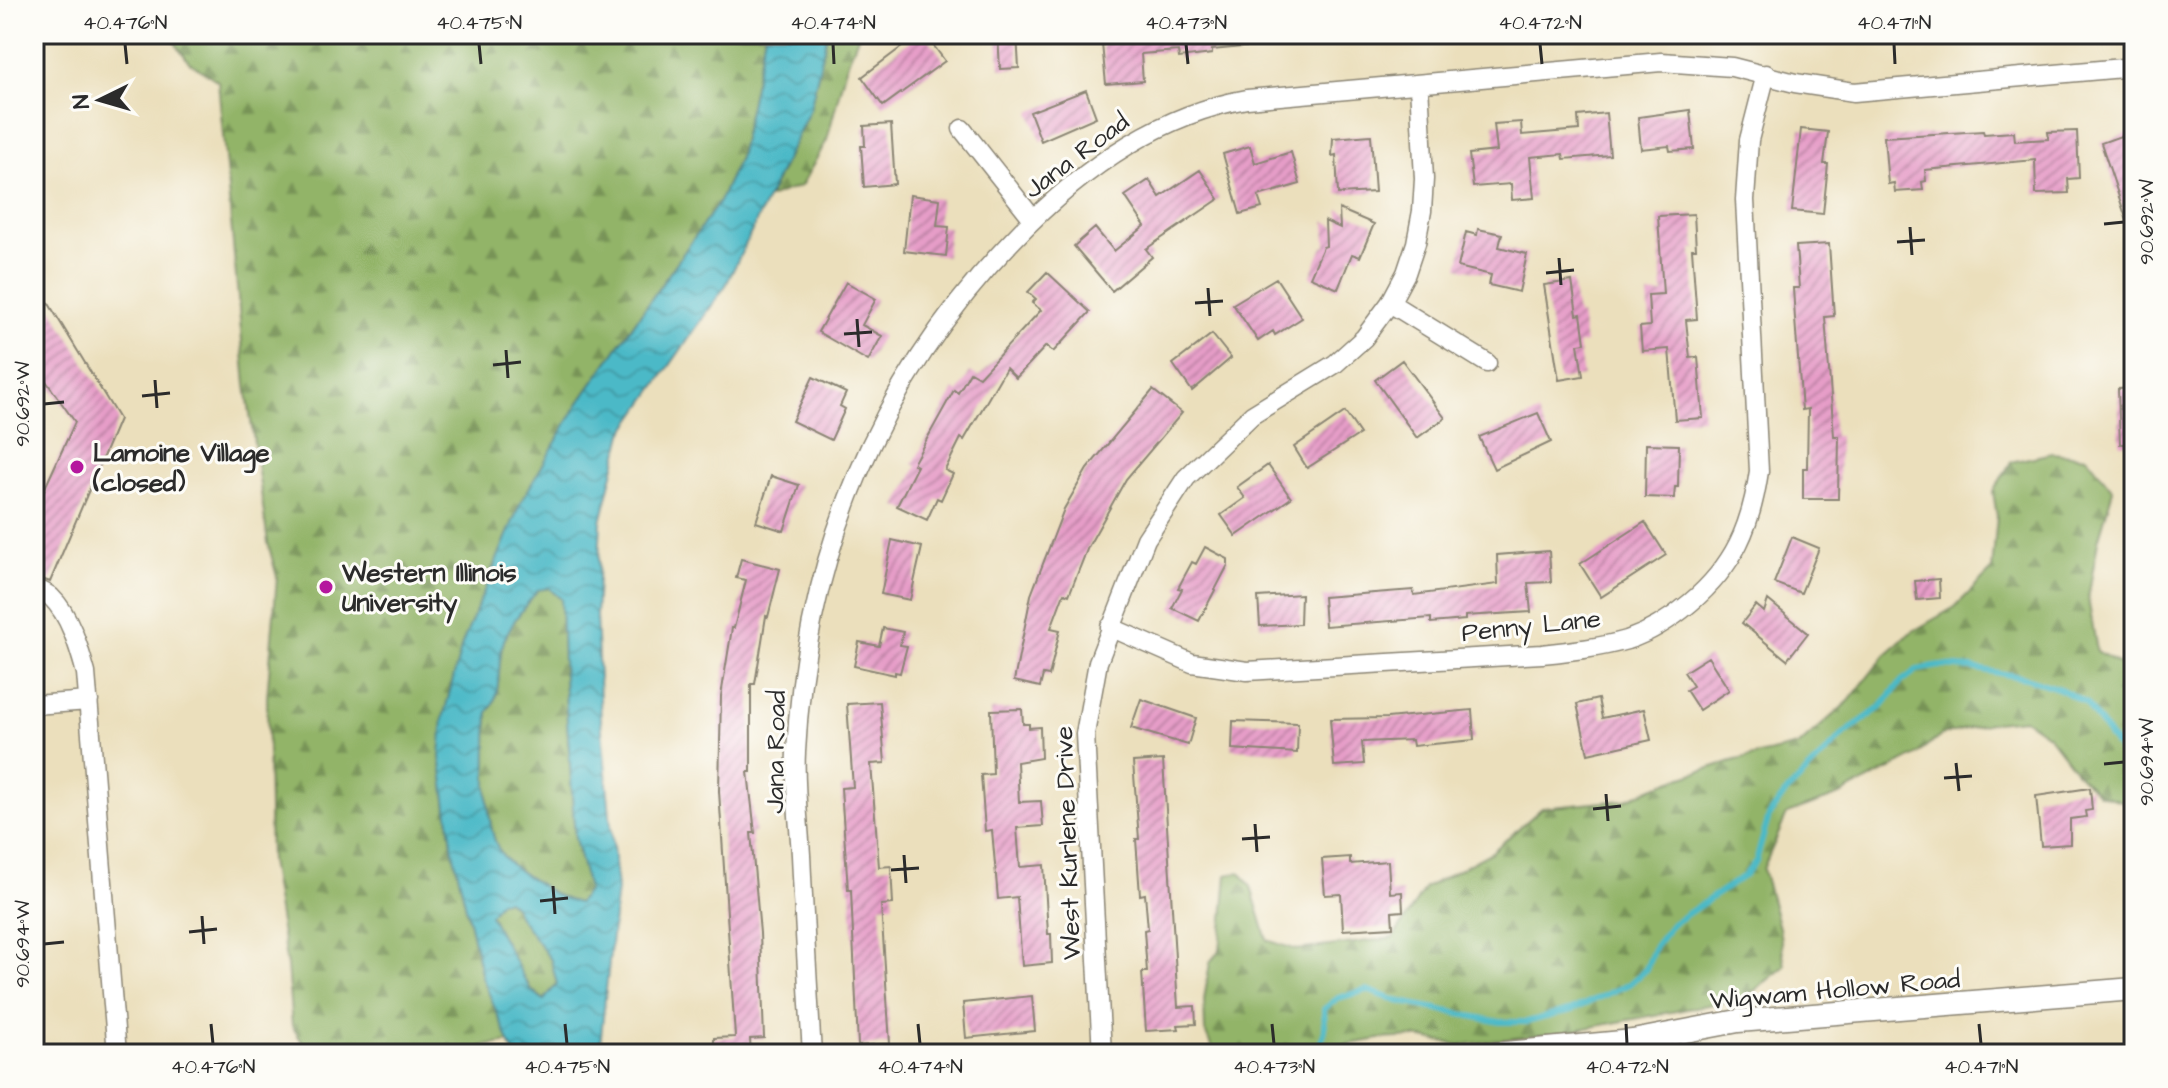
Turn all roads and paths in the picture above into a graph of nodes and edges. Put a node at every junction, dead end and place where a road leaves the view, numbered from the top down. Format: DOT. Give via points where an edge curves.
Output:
graph roads {
  1 [pos="2134,67"];
  2 [pos="1766,74"];
  3 [pos="1419,84"];
  4 [pos="962,129"];
  5 [pos="1033,219"];
  6 [pos="1390,303"];
  7 [pos="1487,363"];
  8 [pos="34,588"];
  9 [pos="1110,627"];
  10 [pos="89,701"];
  11 [pos="34,705"];
  12 [pos="2134,989"];
  13 [pos="117,1054"];
  14 [pos="812,1054"];
  15 [pos="1102,1054"];
  16 [pos="1495,1054"];
  1 -- 2 [label="street, Jana Road" via="1854,92"];
  2 -- 3 [label="street, Jana Road" via="1661,62"];
  2 -- 9 [label="street, Penny Lane" via="1749,140 1745,200 1759,471 1735,552 1709,587 1651,630 1613,643 1542,654 1247,671 1192,663"];
  3 -- 5 [label="street, Jana Road" via="1247,99 1190,112 1114,153"];
  3 -- 6 [label="street, West Kurlene Drive" via="1422,211 1409,263"];
  4 -- 5 [label="street"];
  5 -- 14 [label="street, Jana Road" via="956,304 895,395 847,501 818,587 795,756"];
  6 -- 7 [label="street"];
  6 -- 9 [label="street, West Kurlene Drive" via="1364,338 1335,364 1252,415 1186,478 1146,539"];
  8 -- 10 [label="street" via="51,597 66,620 86,673"];
  9 -- 15 [label="street, West Kurlene Drive" via="1085,734"];
  10 -- 11 [label="street"];
  10 -- 13 [label="street"];
  12 -- 16 [label="street, Wigwam Hollow Road" via="1738,1021 1633,1041"];
}
